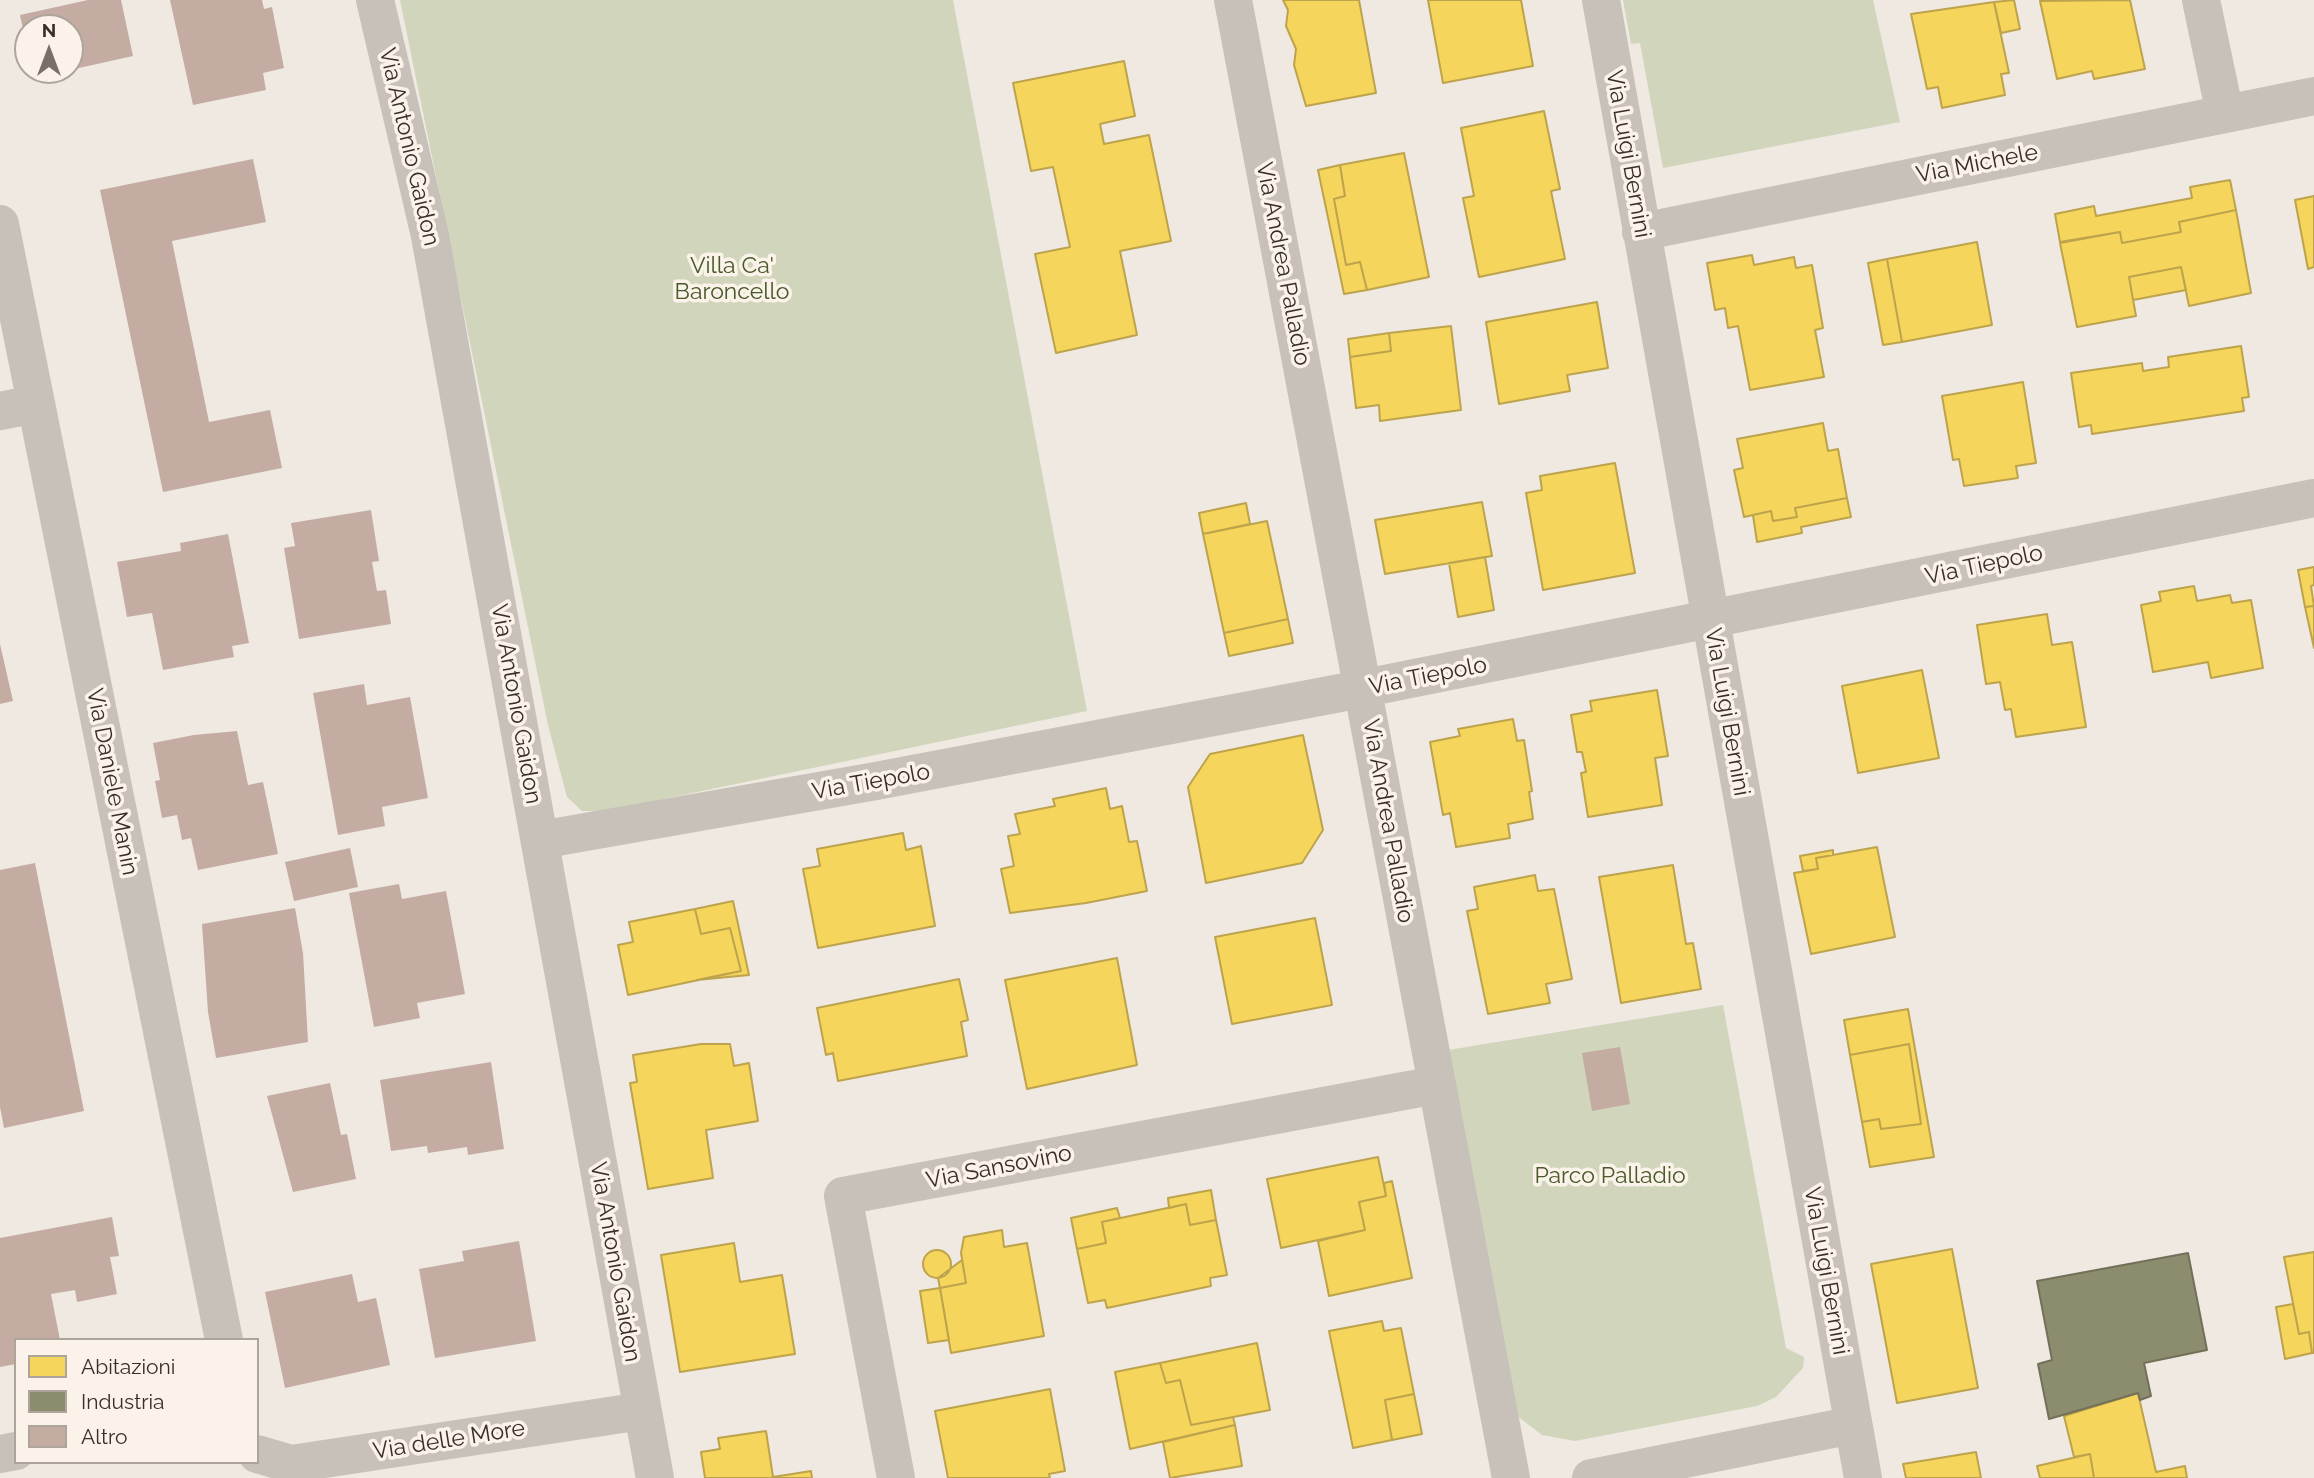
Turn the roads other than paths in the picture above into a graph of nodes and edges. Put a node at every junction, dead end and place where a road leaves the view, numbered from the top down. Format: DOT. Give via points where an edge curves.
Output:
graph roads {
  1 [pos="375,0"];
  2 [pos="1233,0"];
  3 [pos="1601,0"];
  4 [pos="2201,0"];
  5 [pos="2314,96"];
  6 [pos="2225,114"];
  7 [pos="0,224"];
  8 [pos="1641,232"];
  9 [pos="18,408"];
  10 [pos="2314,498"];
  11 [pos="1711,621"];
  12 [pos="1364,688"];
  13 [pos="540,840"];
  14 [pos="1436,1085"];
  15 [pos="224,1338"];
  16 [pos="642,1411"];
  17 [pos="1853,1425"];
  18 [pos="259,1455"];
  19 [pos="655,1478"];
  20 [pos="896,1478"];
  21 [pos="1511,1478"];
  22 [pos="1591,1478"];
  23 [pos="1863,1478"];
  1 -- 13 [label="street, Via Antonio Gaidon" via="430,236"];
  2 -- 12 [label="street, Via Andrea Palladio"];
  3 -- 8 [label="street, Via Luigi Bernini"];
  4 -- 6 [label="street"];
  5 -- 6 [label="street, Via Michele"];
  6 -- 8 [label="street, Via Michele"];
  7 -- 9 [label="street, Via Daniele Manin"];
  8 -- 11 [label="street, Via Luigi Bernini"];
  9 -- 15 [label="street, Via Daniele Manin"];
  10 -- 11 [label="street, Via Tiepolo"];
  11 -- 12 [label="street, Via Tiepolo"];
  11 -- 17 [label="street, Via Luigi Bernini"];
  12 -- 13 [label="street, Via Tiepolo" via="876,782"];
  12 -- 14 [label="street, Via Andrea Palladio"];
  13 -- 16 [label="street, Via Antonio Gaidon"];
  14 -- 20 [label="street, Via Sansovino" via="843,1196"];
  14 -- 21 [label="street, Via Andrea Palladio"];
  16 -- 18 [label="street, Via delle More" via="291,1464"];
  16 -- 19 [label="street, Via Antonio Gaidon"];
  17 -- 22 [label="street"];
  17 -- 23 [label="street, Via Luigi Bernini"];
}
